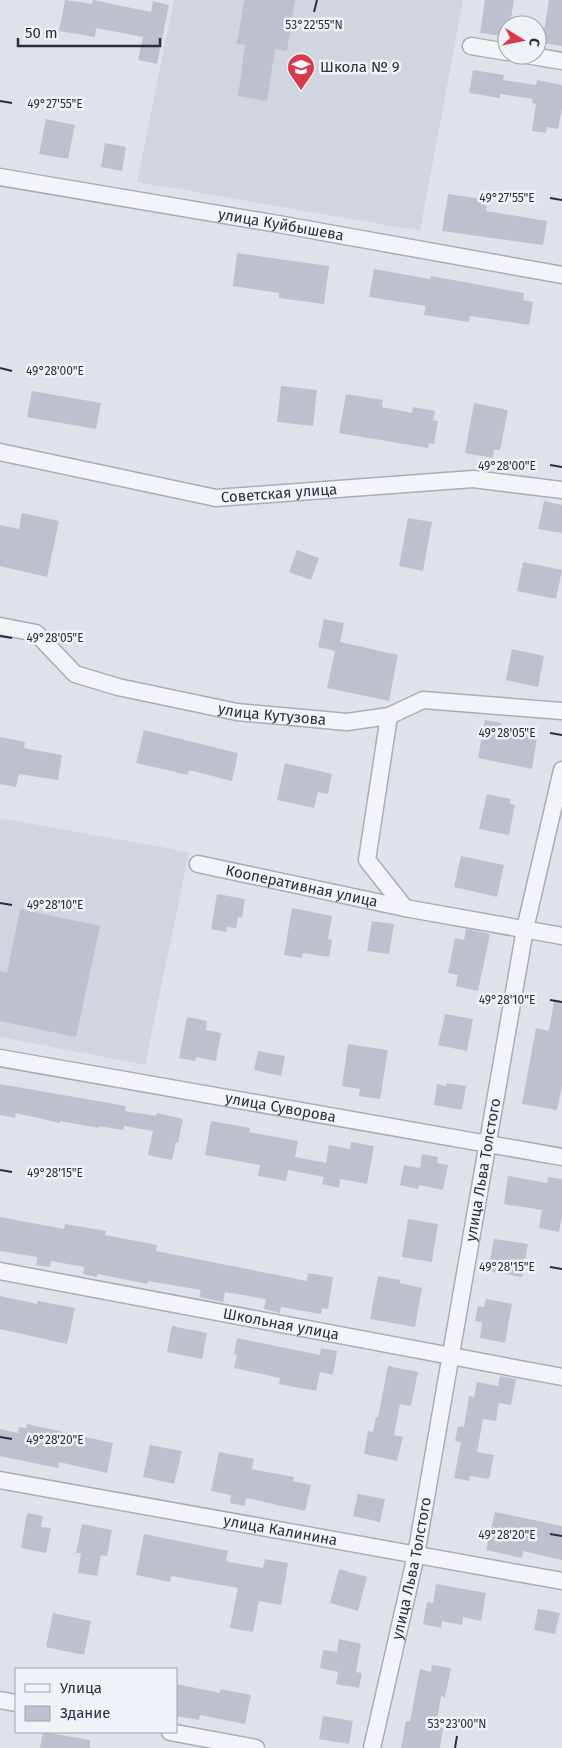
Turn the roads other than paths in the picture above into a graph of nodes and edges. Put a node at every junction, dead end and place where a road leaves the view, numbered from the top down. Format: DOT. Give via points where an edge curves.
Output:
graph roads {
  1 [pos="471,46"];
  2 [pos="497,50"];
  3 [pos="547,58"];
  4 [pos="562,61"];
  5 [pos="0,178"];
  6 [pos="562,275"];
  7 [pos="0,452"];
  8 [pos="562,490"];
  9 [pos="0,626"];
  10 [pos="562,711"];
  11 [pos="389,716"];
  12 [pos="562,770"];
  13 [pos="198,864"];
  14 [pos="405,908"];
  15 [pos="525,929"];
  16 [pos="562,936"];
  17 [pos="0,1058"];
  18 [pos="488,1143"];
  19 [pos="562,1157"];
  20 [pos="0,1271"];
  21 [pos="451,1356"];
  22 [pos="562,1377"];
  23 [pos="0,1480"];
  24 [pos="416,1555"];
  25 [pos="562,1582"];
  26 [pos="0,1700"];
  27 [pos="15,1703"];
  28 [pos="175,1733"];
  29 [pos="256,1748"];
  30 [pos="372,1748"];
  1 -- 2 [label="street"];
  3 -- 4 [label="street"];
  5 -- 6 [label="street, улица Куйбышева"];
  7 -- 8 [label="street, Советская улица" via="216,498 473,479"];
  9 -- 11 [label="street, улица Кутузова" via="36,633 75,674 118,688 237,712 348,722"];
  10 -- 11 [label="street, улица Кутузова" via="423,700"];
  11 -- 14 [label="street, Кооперативная улица" via="368,860"];
  12 -- 15 [label="street, улица Льва Толстого"];
  13 -- 14 [label="street, Кооперативная улица"];
  14 -- 15 [label="street, Кооперативная улица"];
  15 -- 16 [label="street, Кооперативная улица"];
  15 -- 18 [label="street, улица Льва Толстого"];
  17 -- 18 [label="street, улица Суворова"];
  18 -- 19 [label="street, улица Суворова"];
  18 -- 21 [label="street, улица Льва Толстого"];
  20 -- 21 [label="street, Школьная улица"];
  21 -- 22 [label="street, Школьная улица"];
  21 -- 24 [label="street, улица Льва Толстого"];
  23 -- 24 [label="street, улица Калинина"];
  24 -- 25 [label="street, улица Калинина"];
  24 -- 30 [label="street, улица Льва Толстого"];
  26 -- 27 [label="street"];
  28 -- 29 [label="street"];
}
